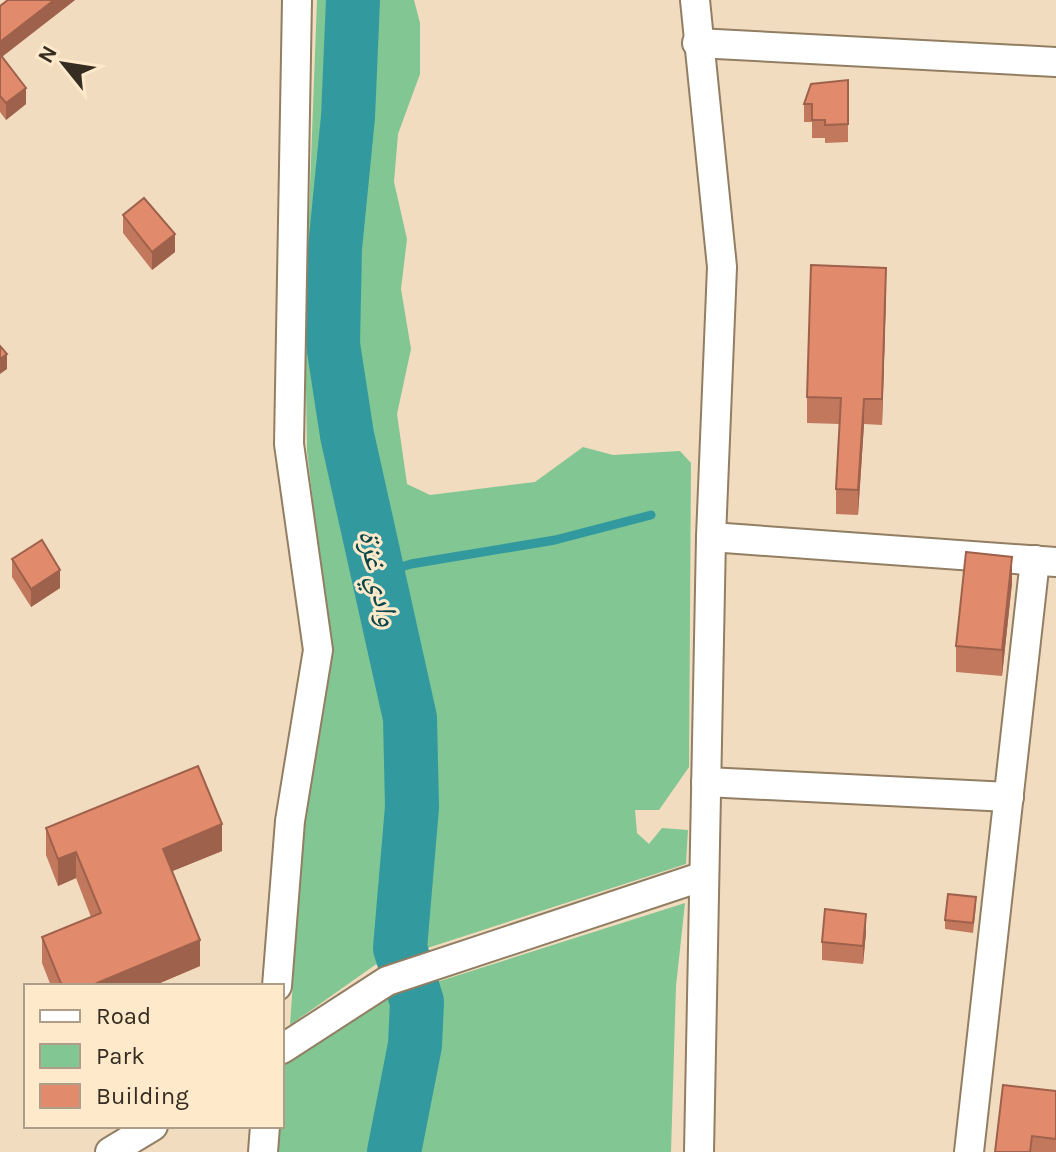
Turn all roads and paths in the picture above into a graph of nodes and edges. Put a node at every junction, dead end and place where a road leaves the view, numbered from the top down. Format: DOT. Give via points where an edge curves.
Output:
graph roads {
  1 [pos="297,0"];
  2 [pos="695,0"];
  3 [pos="697,43"];
  4 [pos="1056,62"];
  5 [pos="711,537"];
  6 [pos="1045,561"];
  7 [pos="706,782"];
  8 [pos="1009,797"];
  9 [pos="704,876"];
  10 [pos="277,984"];
  11 [pos="284,1048"];
  12 [pos="150,1128"];
  13 [pos="265,1128"];
  14 [pos="110,1152"];
  15 [pos="263,1152"];
  16 [pos="699,1152"];
  17 [pos="969,1152"];
  1 -- 10 [label="street" via="289,444 318,650 290,821"];
  2 -- 3 [label="street"];
  3 -- 4 [label="street"];
  3 -- 5 [label="street" via="722,267"];
  5 -- 6 [label="street"];
  5 -- 7 [label="street"];
  6 -- 8 [label="street"];
  7 -- 8 [label="street"];
  7 -- 9 [label="street"];
  8 -- 17 [label="street"];
  9 -- 11 [label="street" via="387,981"];
  9 -- 16 [label="street"];
  12 -- 14 [label="street"];
  13 -- 15 [label="street"];
}
